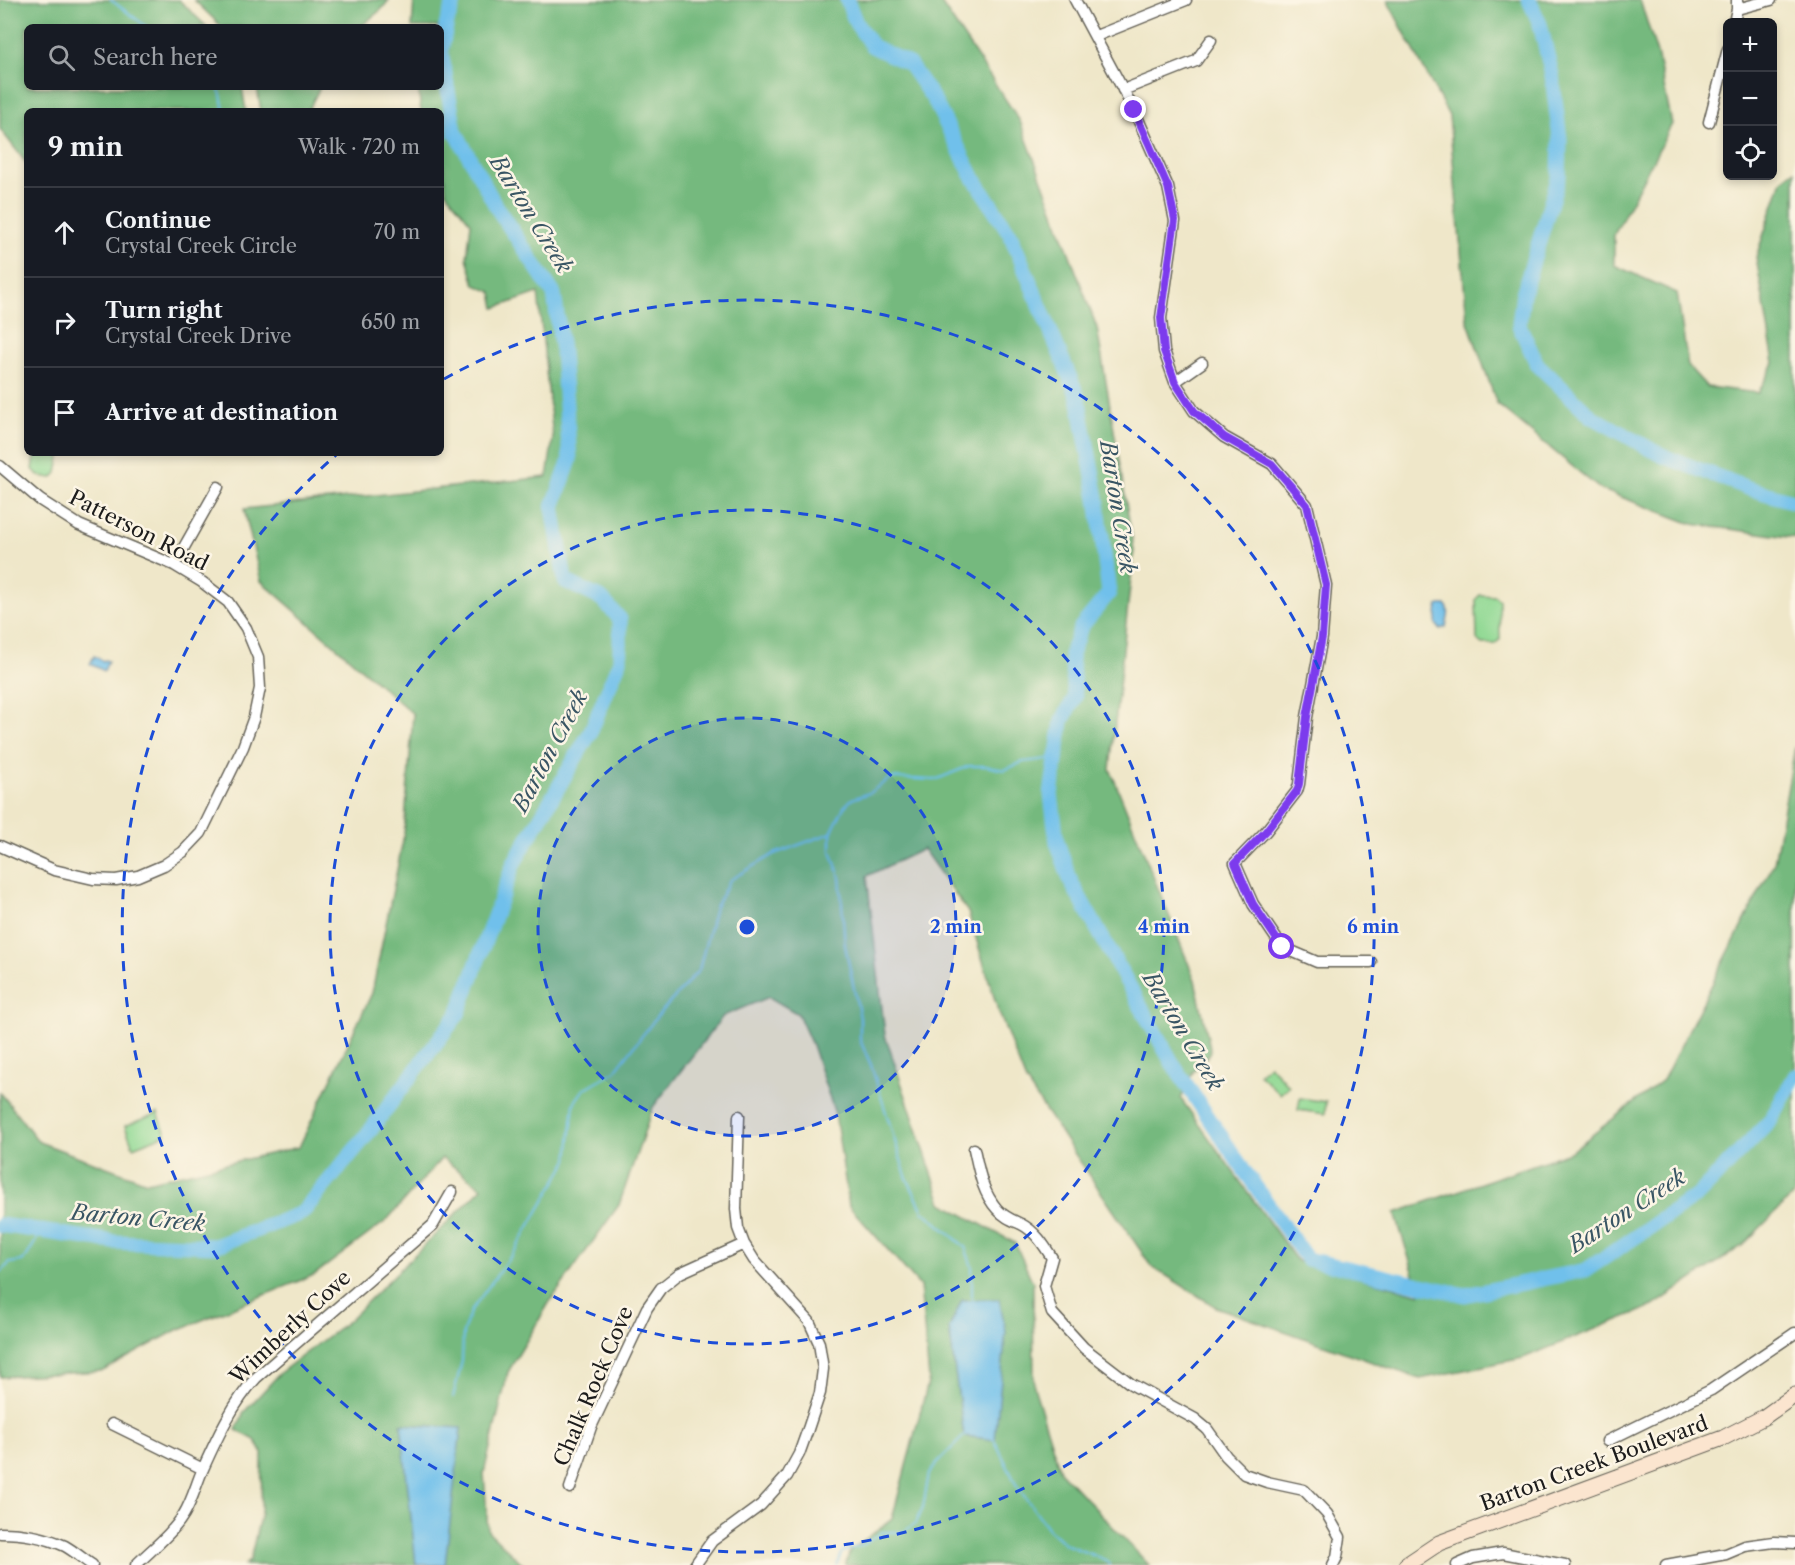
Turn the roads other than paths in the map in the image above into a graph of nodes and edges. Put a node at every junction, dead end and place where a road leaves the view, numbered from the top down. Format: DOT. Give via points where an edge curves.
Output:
graph roads {
  1 [pos="1075,0"];
  2 [pos="1186,0"];
  3 [pos="1772,0"];
  4 [pos="1737,5"];
  5 [pos="1096,36"];
  6 [pos="1211,40"];
  7 [pos="1723,68"];
  8 [pos="1123,90"];
  9 [pos="1709,122"];
  10 [pos="1202,363"];
  11 [pos="1175,382"];
  12 [pos="0,466"];
  13 [pos="218,487"];
  14 [pos="174,565"];
  15 [pos="0,846"];
  16 [pos="1371,962"];
  17 [pos="739,1116"];
  18 [pos="974,1149"];
  19 [pos="452,1192"];
  20 [pos="744,1244"];
  21 [pos="1795,1333"];
  22 [pos="1795,1395"];
  23 [pos="112,1424"];
  24 [pos="1607,1441"];
  25 [pos="203,1469"];
  26 [pos="570,1488"];
  27 [pos="0,1533"];
  28 [pos="1795,1543"];
  29 [pos="92,1565"];
  30 [pos="136,1565"];
  31 [pos="695,1565"];
  32 [pos="1333,1565"];
  33 [pos="1406,1565"];
  34 [pos="1457,1565"];
  35 [pos="1565,1565"];
  36 [pos="1666,1565"];
  1 -- 5 [label="street"];
  2 -- 5 [label="street"];
  3 -- 4 [label="street"];
  5 -- 8 [label="street"];
  6 -- 8 [label="street" via="1196,62"];
  7 -- 9 [label="street"];
  8 -- 11 [label="street" via="1168,187 1175,220 1161,318 1164,351"];
  10 -- 11 [label="street"];
  11 -- 16 [label="street" via="1194,411 1224,437 1272,464 1307,505 1326,585 1322,637 1297,791 1235,863 1253,904 1282,947 1317,962"];
  12 -- 14 [label="street, Patterson Road" via="40,500 79,525"];
  13 -- 14 [label="street"];
  14 -- 15 [label="street, Patterson Road" via="228,602 246,628 258,657 260,688 254,717 201,833 165,864 138,876 116,880 54,870"];
  17 -- 20 [label="street" via="736,1209"];
  18 -- 32 [label="street" via="983,1188 998,1210 1041,1240 1052,1258 1044,1286 1052,1313 1084,1348 1131,1384 1207,1429 1244,1473 1304,1490 1327,1514 1340,1537"];
  19 -- 25 [label="street, Wimberly Cove" via="433,1226 245,1390"];
  20 -- 26 [label="street, Chalk Rock Cove" via="680,1273 647,1308 591,1427"];
  20 -- 31 [label="street" via="809,1321 819,1343 823,1369 820,1393 799,1454 787,1476 761,1505 712,1542"];
  21 -- 24 [label="street" via="1711,1390"];
  22 -- 33 [label="street, Barton Creek Boulevard" via="1764,1417 1723,1437 1439,1543"];
  23 -- 25 [label="street"];
  25 -- 30 [label="street, Wimberly Cove" via="184,1514"];
  27 -- 29 [label="street" via="42,1538 66,1547"];
  28 -- 36 [label="street" via="1745,1546 1725,1554"];
  34 -- 35 [label="street" via="1503,1553"];
}
